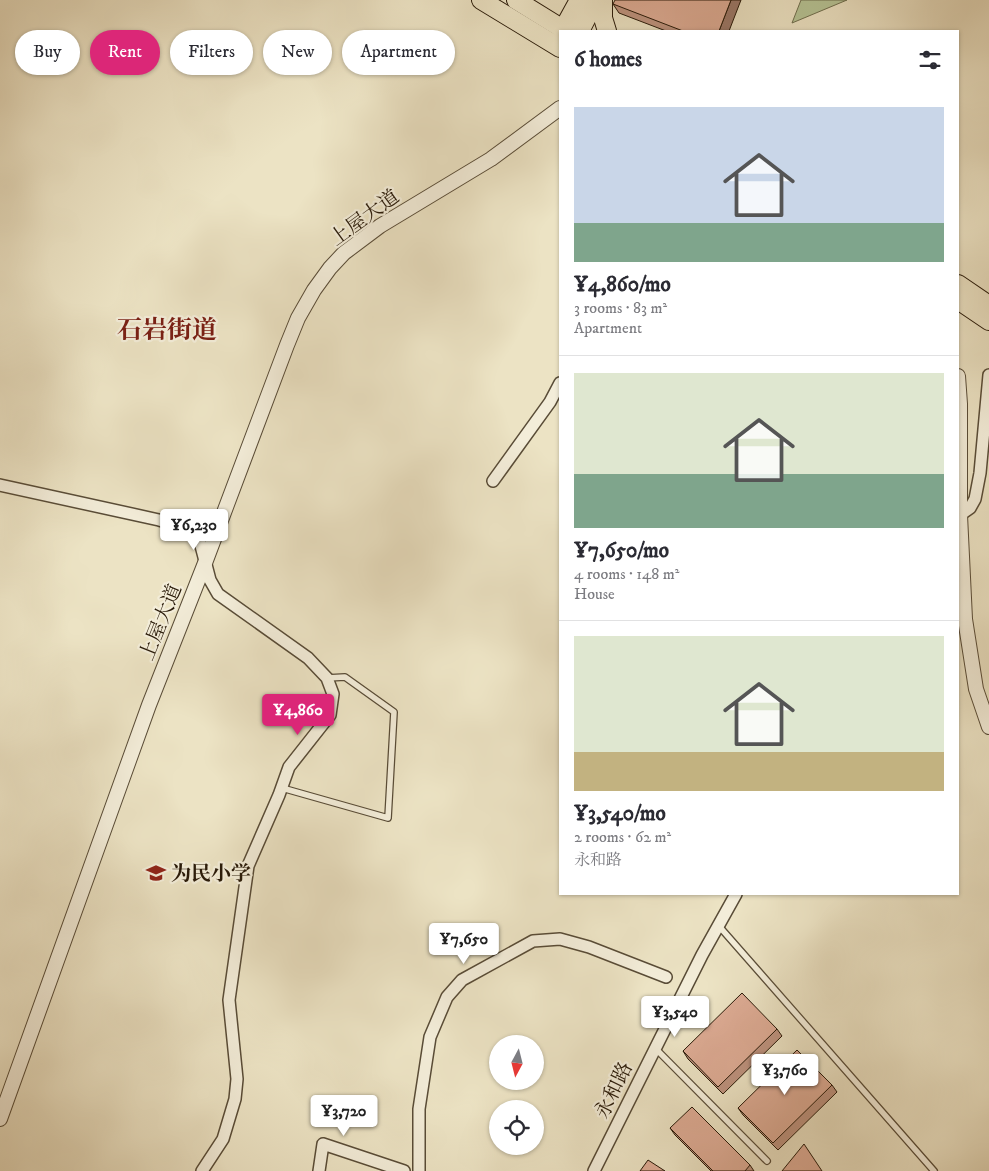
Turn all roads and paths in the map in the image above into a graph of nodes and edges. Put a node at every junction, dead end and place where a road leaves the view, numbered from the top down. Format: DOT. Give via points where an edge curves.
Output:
graph roads {
  1 [pos="481,0"];
  2 [pos="516,0"];
  3 [pos="579,0"];
  4 [pos="596,0"];
  5 [pos="603,0"];
  6 [pos="566,30"];
  7 [pos="568,30"];
  8 [pos="569,30"];
  9 [pos="607,30"];
  10 [pos="559,47"];
  11 [pos="559,108"];
  12 [pos="959,285"];
  13 [pos="959,300"];
  14 [pos="987,312"];
  15 [pos="989,375"];
  16 [pos="559,385"];
  17 [pos="959,390"];
  18 [pos="493,480"];
  19 [pos="0,486"];
  20 [pos="960,516"];
  21 [pos="205,563"];
  22 [pos="961,623"];
  23 [pos="327,678"];
  24 [pos="989,727"];
  25 [pos="282,788"];
  26 [pos="735,895"];
  27 [pos="718,925"];
  28 [pos="666,977"];
  29 [pos="655,1048"];
  30 [pos="1,1113"];
  31 [pos="766,1161"];
  32 [pos="202,1171"];
  33 [pos="319,1171"];
  34 [pos="404,1171"];
  35 [pos="419,1171"];
  36 [pos="594,1171"];
  37 [pos="934,1171"];
  1 -- 10 [label="main road"];
  2 -- 6 [label="main road"];
  3 -- 7 [label="main road"];
  4 -- 8 [label="main road"];
  5 -- 9 [label="main road"];
  11 -- 21 [label="street, 上屋大道" via="491,159 380,226 330,268 298,318"];
  12 -- 14 [label="main road"];
  13 -- 14 [label="main road"];
  15 -- 20 [label="street" via="975,499"];
  16 -- 18 [label="street"];
  17 -- 20 [label="street"];
  19 -- 21 [label="street" via="184,527 199,538"];
  20 -- 22 [label="street"];
  21 -- 23 [label="street" via="218,594 308,658"];
  21 -- 30 [label="street, 上屋大道" via="149,705"];
  22 -- 24 [label="street" via="976,689"];
  23 -- 25 [label="street" via="333,694 330,715 289,767"];
  23 -- 25 [label="lane" via="345,677 394,712 388,818"];
  25 -- 32 [label="street" via="248,866 229,1000 237,1079 235,1099 223,1139"];
  26 -- 27 [label="street, 永和路"];
  27 -- 29 [label="street, 永和路"];
  27 -- 37 [label="lane"];
  28 -- 35 [label="street" via="560,939 533,941 462,980 448,997 430,1037 419,1109"];
  29 -- 31 [label="lane"];
  29 -- 36 [label="street, 永和路"];
  33 -- 34 [label="street" via="322,1144"];
}
